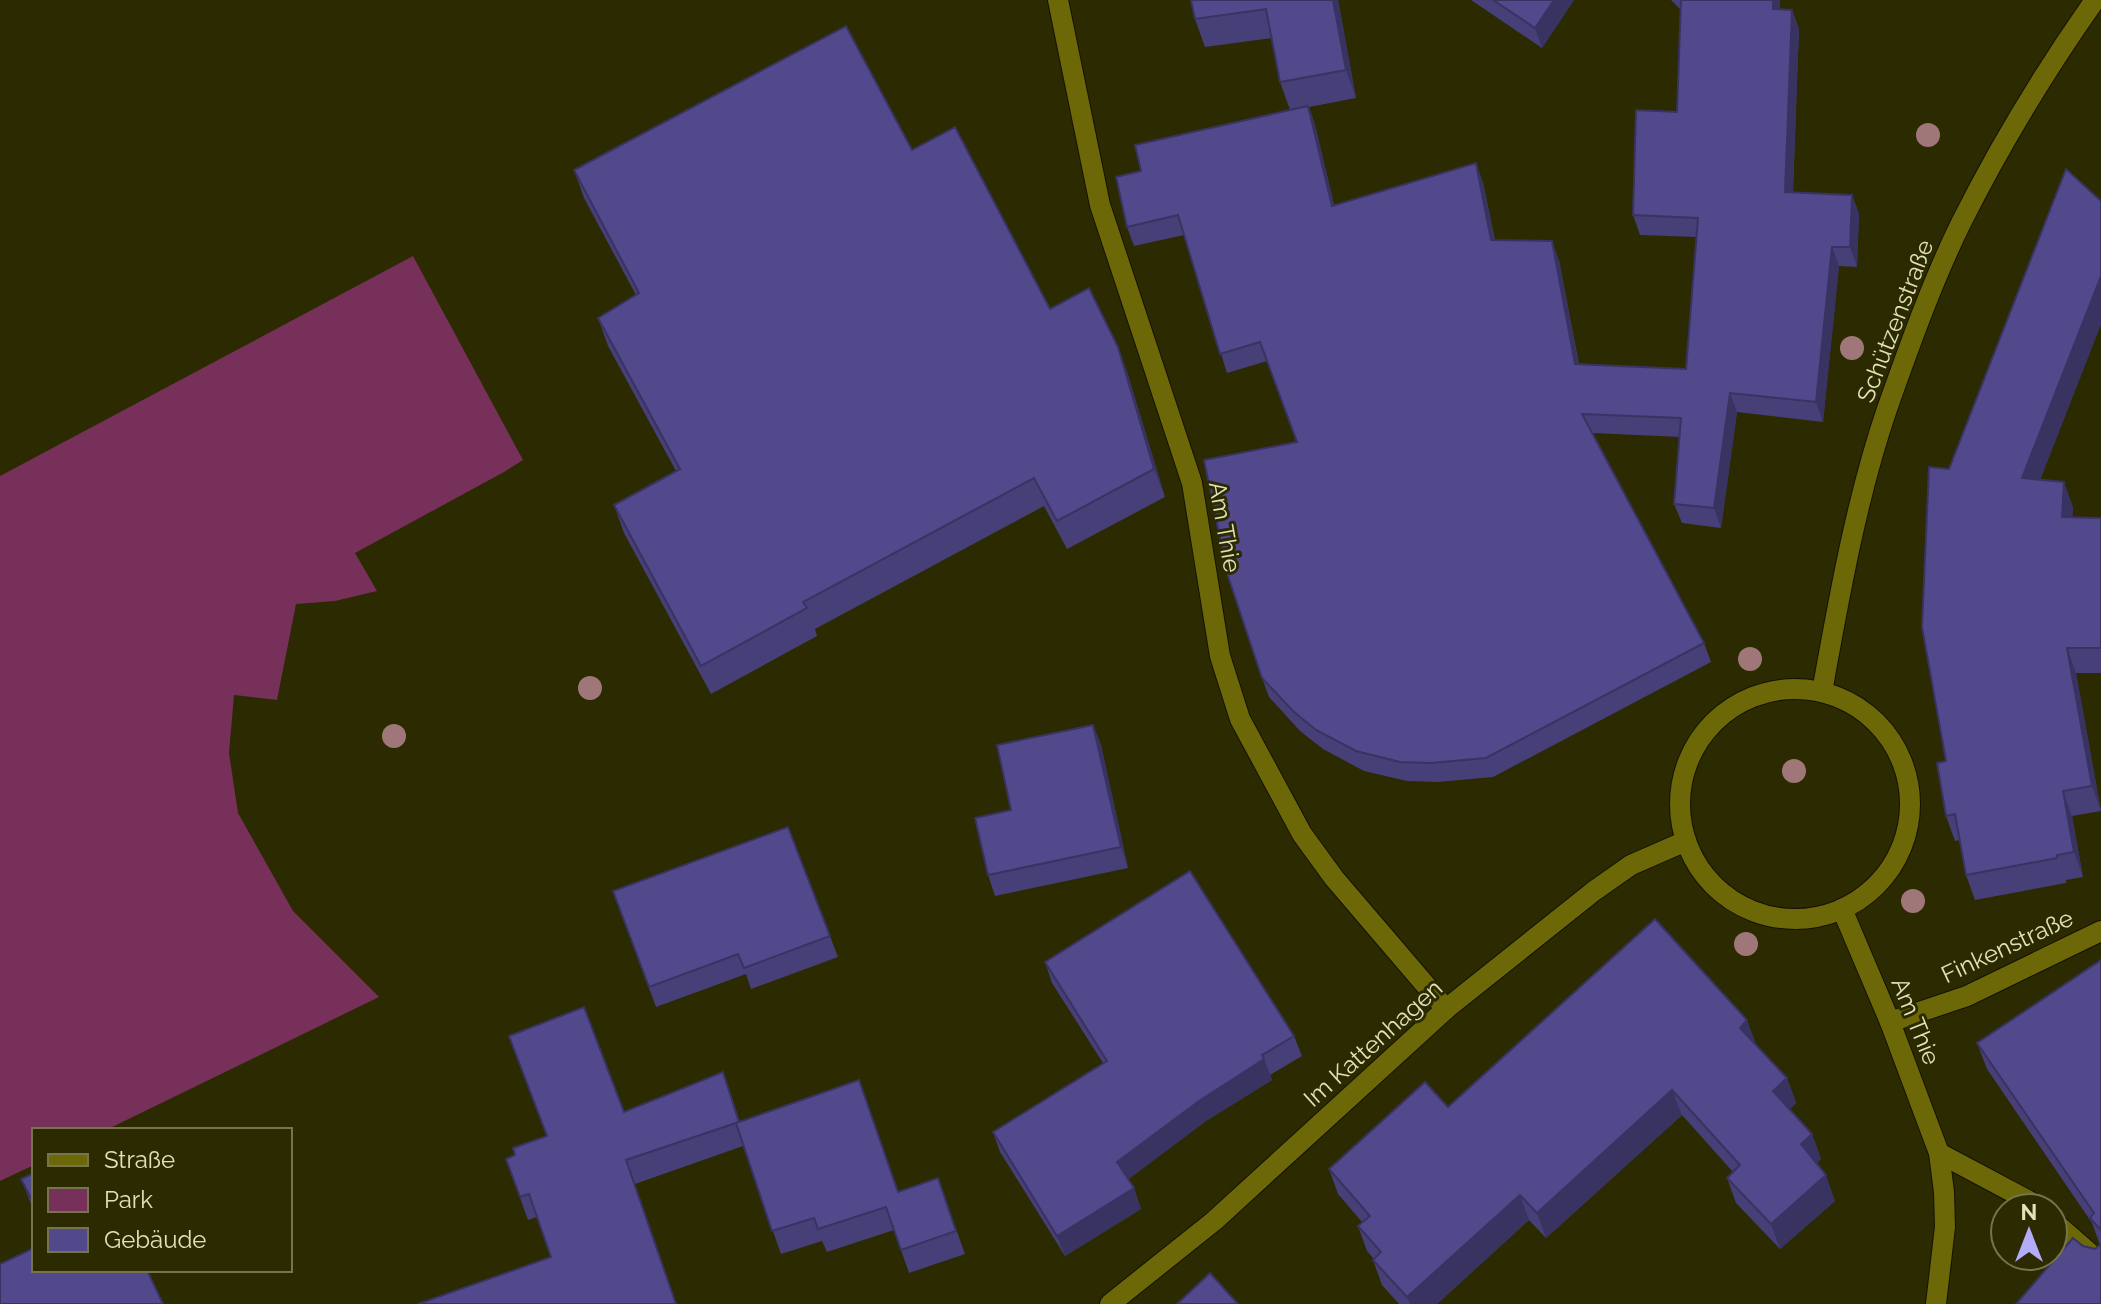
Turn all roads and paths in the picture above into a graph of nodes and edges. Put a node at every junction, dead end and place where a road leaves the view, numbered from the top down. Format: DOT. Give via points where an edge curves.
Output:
graph roads {
  1 [pos="1058,0"];
  2 [pos="2095,0"];
  3 [pos="1822,692"];
  4 [pos="1686,841"];
  5 [pos="1842,909"];
  6 [pos="2101,931"];
  7 [pos="1446,1009"];
  8 [pos="1890,1022"];
  9 [pos="1939,1153"];
  10 [pos="2012,1192"];
  11 [pos="2069,1235"];
  12 [pos="2101,1263"];
  13 [pos="1110,1304"];
  14 [pos="1936,1304"];
  1 -- 7 [label="street, Am Thie" via="1100,205 1192,483 1220,656 1240,719 1310,845"];
  2 -- 3 [label="street, Schützenstraße" via="2022,110 1961,224 1924,311 1867,479"];
  3 -- 4 [label="street" via="1762,694 1710,726 1682,780"];
  3 -- 5 [label="street" via="1875,722 1899,755 1910,794 1899,853 1875,887"];
  4 -- 5 [label="street" via="1706,877 1722,893 1758,913 1800,919"];
  4 -- 7 [label="street, Im Kattenhagen" via="1631,865"];
  5 -- 8 [label="street, Am Thie"];
  6 -- 8 [label="street, Finkenstraße" via="1967,996"];
  7 -- 13 [label="street, Im Kattenhagen" via="1214,1221"];
  8 -- 9 [label="street, Am Thie"];
  9 -- 10 [label="street"];
  9 -- 14 [label="street, Am Thie" via="1945,1227"];
  11 -- 12 [label="street"];
}
